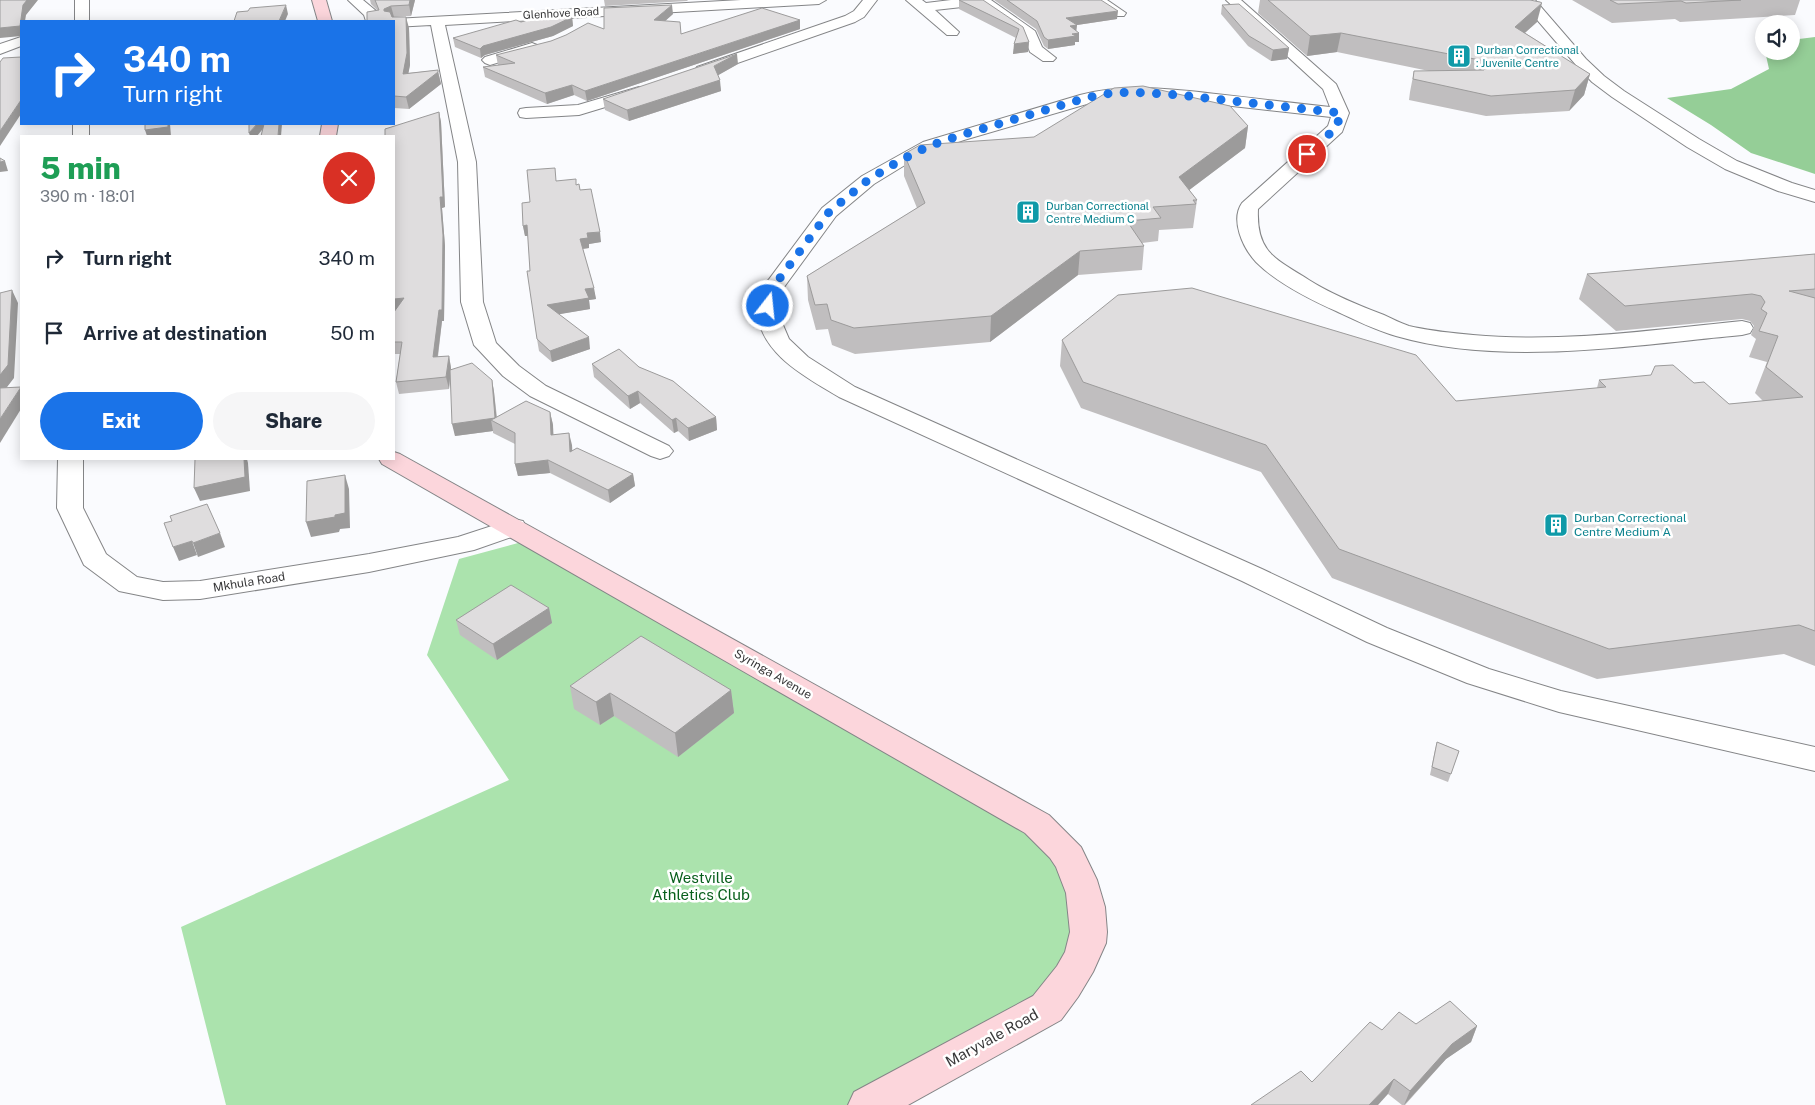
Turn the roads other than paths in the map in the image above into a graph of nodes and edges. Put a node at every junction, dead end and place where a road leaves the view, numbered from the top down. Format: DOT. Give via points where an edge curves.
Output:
graph roads {
  1 [pos="82,0"];
  2 [pos="319,0"];
  3 [pos="355,0"];
  4 [pos="819,0"];
  5 [pos="870,0"];
  6 [pos="1097,0"];
  7 [pos="1233,0"];
  8 [pos="1527,0"];
  9 [pos="987,1"];
  10 [pos="918,4"];
  11 [pos="602,11"];
  12 [pos="1118,13"];
  13 [pos="80,20"];
  14 [pos="325,20"];
  15 [pos="374,20"];
  16 [pos="437,21"];
  17 [pos="395,23"];
  18 [pos="587,26"];
  19 [pos="952,32"];
  20 [pos="20,41"];
  21 [pos="550,42"];
  22 [pos="0,49"];
  23 [pos="1048,58"];
  24 [pos="490,60"];
  25 [pos="692,74"];
  26 [pos="656,86"];
  27 [pos="526,113"];
  28 [pos="1341,113"];
  29 [pos="1815,196"];
  30 [pos="1742,328"];
  31 [pos="660,451"];
  32 [pos="70,460"];
  33 [pos="393,460"];
  34 [pos="513,527"];
  35 [pos="1815,759"];
  36 [pos="1087,942"];
  37 [pos="869,1105"];
  1 -- 13 [label="street"];
  2 -- 14 [label="street"];
  3 -- 15 [label="street"];
  4 -- 11 [label="street, Glenhove Road"];
  5 -- 25 [label="street" via="859,14 850,19"];
  6 -- 12 [label="street"];
  7 -- 28 [label="street" via="1330,87"];
  8 -- 29 [label="street" via="1581,62 1618,94 1731,165"];
  9 -- 10 [label="street"];
  9 -- 23 [label="street" via="1030,34 1035,48"];
  10 -- 19 [label="street"];
  11 -- 16 [label="street, Glenhove Road"];
  11 -- 18 [label="street"];
  16 -- 17 [label="street, Glenhove Road"];
  16 -- 31 [label="street" via="466,162 472,302 485,345 511,371 538,391"];
  20 -- 22 [label="street"];
  21 -- 24 [label="street"];
  26 -- 27 [label="street" via="579,110"];
  28 -- 30 [label="street" via="1336,128 1249,207 1247,224 1255,250 1306,288 1406,332 1484,342 1598,342"];
  28 -- 35 [label="street" via="1152,92 1104,94 1031,113 936,144 868,180 829,212 768,294 769,318 779,342 800,363 847,392 1377,635 1478,676 1559,701"];
  32 -- 34 [label="street, Mkhula Road" via="70,508 94,559 129,585 163,590 200,590 464,544"];
  33 -- 34 [label="street, Syringa Avenue"];
  34 -- 36 [label="street, Syringa Avenue" via="1037,824 1063,850 1080,879 1088,924"];
  36 -- 37 [label="street, Maryvale Road" via="1064,988 1047,1008"];
}
